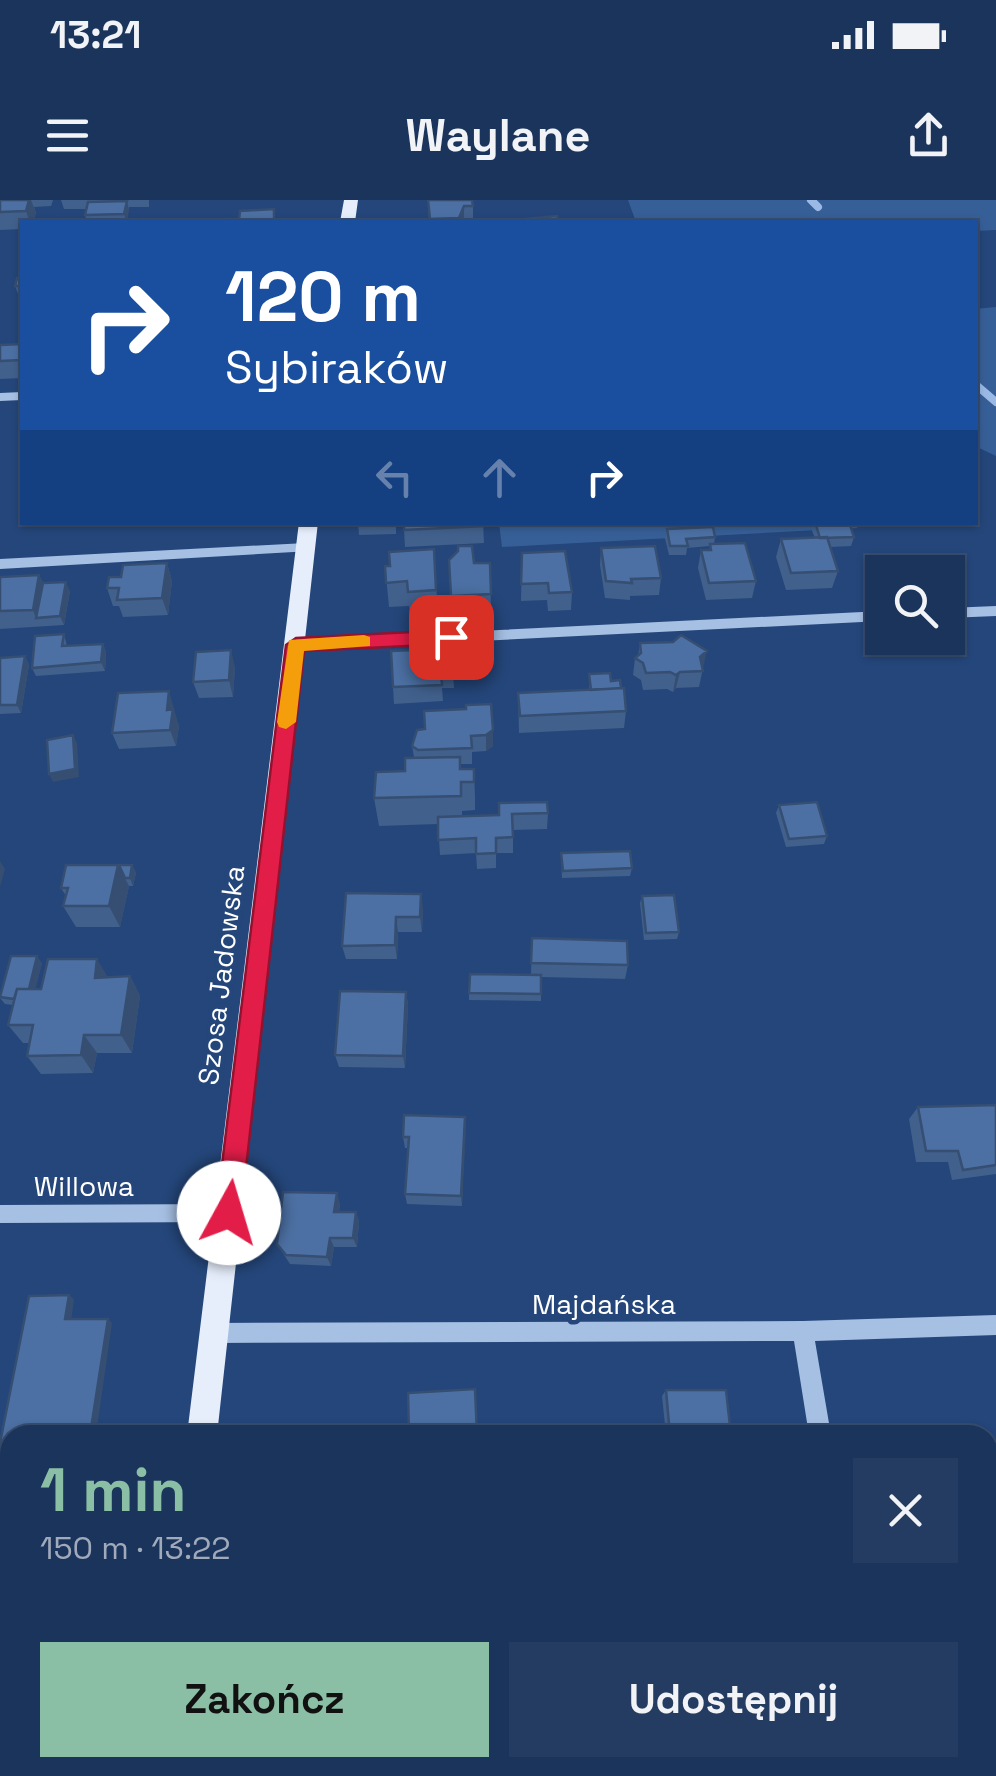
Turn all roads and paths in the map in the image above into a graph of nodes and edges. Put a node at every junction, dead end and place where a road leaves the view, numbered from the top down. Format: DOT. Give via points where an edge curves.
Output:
graph roads {
  1 [pos="309,525"];
  2 [pos="306,548"];
  3 [pos="0,564"];
  4 [pos="996,611"];
  5 [pos="965,613"];
  6 [pos="865,617"];
  7 [pos="296,645"];
  8 [pos="229,1213"];
  9 [pos="0,1214"];
  10 [pos="996,1325"];
  11 [pos="803,1331"];
  12 [pos="212,1333"];
  13 [pos="203,1425"];
  14 [pos="818,1425"];
  1 -- 2 [label="main road, Szosa Jadowska"];
  2 -- 3 [label="street"];
  2 -- 7 [label="main road, Szosa Jadowska"];
  4 -- 5 [label="street"];
  6 -- 7 [label="street"];
  7 -- 8 [label="main road, Szosa Jadowska"];
  8 -- 9 [label="street, Willowa"];
  8 -- 12 [label="main road, Szosa Jadowska"];
  10 -- 11 [label="street, Majdańska"];
  11 -- 12 [label="street, Majdańska"];
  11 -- 14 [label="street"];
  12 -- 13 [label="main road, Szosa Jadowska"];
}
